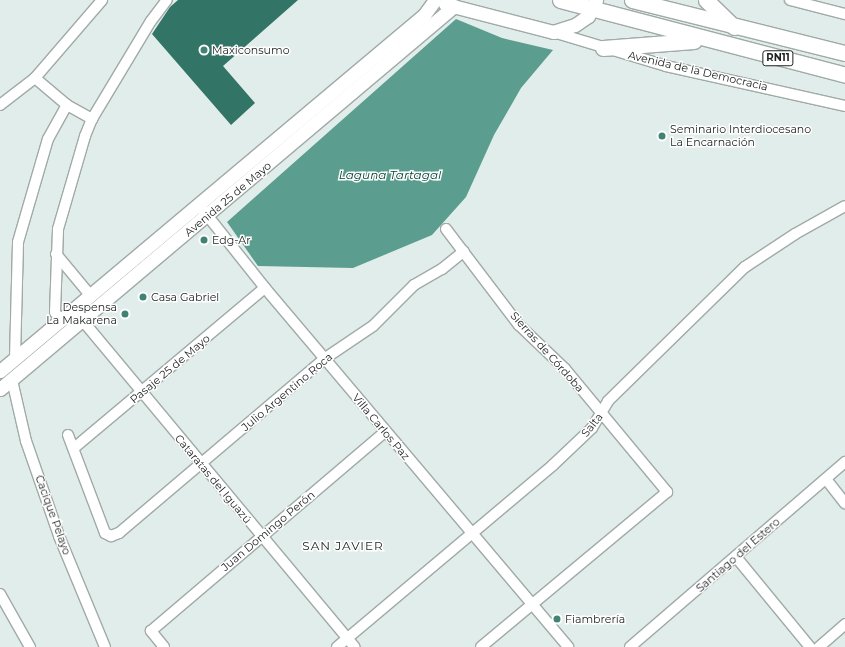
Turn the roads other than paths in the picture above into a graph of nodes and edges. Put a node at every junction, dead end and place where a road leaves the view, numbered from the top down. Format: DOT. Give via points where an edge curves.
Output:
graph roads {
  1 [pos="102,0"];
  2 [pos="167,0"];
  3 [pos="433,0"];
  4 [pos="560,0"];
  5 [pos="632,0"];
  6 [pos="706,0"];
  7 [pos="790,0"];
  8 [pos="594,4"];
  9 [pos="454,6"];
  10 [pos="845,14"];
  11 [pos="734,28"];
  12 [pos="553,32"];
  13 [pos="711,41"];
  14 [pos="603,48"];
  15 [pos="845,53"];
  16 [pos="845,75"];
  17 [pos="35,78"];
  18 [pos="0,105"];
  19 [pos="67,105"];
  20 [pos="845,106"];
  21 [pos="92,119"];
  22 [pos="198,204"];
  23 [pos="845,206"];
  24 [pos="208,216"];
  25 [pos="446,229"];
  26 [pos="464,251"];
  27 [pos="56,254"];
  28 [pos="265,288"];
  29 [pos="90,295"];
  30 [pos="73,310"];
  31 [pos="82,320"];
  32 [pos="60,321"];
  33 [pos="15,358"];
  34 [pos="324,359"];
  35 [pos="0,371"];
  36 [pos="12,380"];
  37 [pos="0,389"];
  38 [pos="141,393"];
  39 [pos="602,415"];
  40 [pos="386,432"];
  41 [pos="68,435"];
  42 [pos="74,448"];
  43 [pos="845,462"];
  44 [pos="201,464"];
  45 [pos="826,479"];
  46 [pos="845,503"];
  47 [pos="472,533"];
  48 [pos="261,536"];
  49 [pos="736,557"];
  50 [pos="0,594"];
  51 [pos="532,605"];
  52 [pos="845,624"];
  53 [pos="347,638"];
  54 [pos="159,645"];
  55 [pos="30,647"];
  56 [pos="105,647"];
  57 [pos="337,647"];
  58 [pos="355,647"];
  59 [pos="481,647"];
  60 [pos="568,647"];
  61 [pos="630,647"];
  62 [pos="810,647"];
  63 [pos="819,647"];
  1 -- 17 [label="street"];
  2 -- 21 [label="street" via="151,21"];
  3 -- 9 [label="main road"];
  3 -- 22 [label="main road, Avenida 25 de Mayo" via="424,15"];
  4 -- 8 [label="highway, RN11"];
  5 -- 11 [label="highway, RN11"];
  6 -- 11 [label="highway"];
  7 -- 10 [label="street"];
  8 -- 12 [label="main road" via="588,16 575,25"];
  8 -- 13 [label="highway, RN11"];
  9 -- 12 [label="main road"];
  9 -- 24 [label="main road, Avenida 25 de Mayo"];
  11 -- 15 [label="highway, RN11"];
  12 -- 14 [label="street, Avenida de la Democracia"];
  13 -- 14 [label="highway"];
  13 -- 16 [label="highway, RN11"];
  14 -- 20 [label="street, Avenida de la Democracia" via="666,66"];
  17 -- 18 [label="street"];
  17 -- 19 [label="street"];
  19 -- 21 [label="street"];
  19 -- 33 [label="street" via="48,138 18,242"];
  21 -- 27 [label="street" via="58,229"];
  22 -- 24 [label="street, Villa Carlos Paz"];
  22 -- 29 [label="main road, Avenida 25 de Mayo"];
  23 -- 39 [label="street, Salta" via="794,234 745,267 608,401"];
  24 -- 28 [label="street, Villa Carlos Paz"];
  24 -- 31 [label="main road, Avenida 25 de Mayo"];
  25 -- 26 [label="street, Sierras de Córdoba"];
  26 -- 34 [label="street, Julio Argentino Roca" via="442,270 414,285 373,326"];
  26 -- 39 [label="street, Sierras de Córdoba" via="519,325 565,369"];
  27 -- 29 [label="street"];
  27 -- 32 [label="street" via="55,312"];
  28 -- 34 [label="street, Villa Carlos Paz"];
  28 -- 38 [label="street, Pasaje 25 de Mayo"];
  29 -- 30 [label="main road, Avenida 25 de Mayo"];
  30 -- 31 [label="street, Cataratas del Iguazú"];
  30 -- 32 [label="main road, Avenida 25 de Mayo"];
  31 -- 36 [label="main road, Avenida 25 de Mayo"];
  31 -- 38 [label="street, Cataratas del Iguazú"];
  32 -- 33 [label="main road, Avenida 25 de Mayo"];
  33 -- 35 [label="main road, Avenida 25 de Mayo"];
  34 -- 40 [label="street, Villa Carlos Paz"];
  34 -- 44 [label="street, Julio Argentino Roca"];
  36 -- 37 [label="main road, Avenida 25 de Mayo"];
  36 -- 56 [label="street, Cacique Pelayo" via="26,440 59,536"];
  38 -- 42 [label="street, Pasaje 25 de Mayo"];
  38 -- 44 [label="street, Cataratas del Iguazú"];
  39 -- 47 [label="street, Salta" via="553,465"];
  39 -- 51 [label="street, Sierras de Córdoba" via="667,492"];
  40 -- 47 [label="street, Villa Carlos Paz"];
  40 -- 48 [label="street, Juan Domingo Perón"];
  41 -- 42 [label="street"];
  42 -- 44 [label="street, Julio Argentino Roca" via="105,533 111,536 119,533"];
  43 -- 45 [label="street, Santiago del Estero"];
  44 -- 48 [label="street, Cataratas del Iguazú"];
  45 -- 46 [label="street"];
  45 -- 49 [label="street, Santiago del Estero"];
  47 -- 51 [label="street, Villa Carlos Paz"];
  47 -- 53 [label="street, Salta"];
  48 -- 53 [label="street, Cataratas del Iguazú"];
  48 -- 54 [label="street, Juan Domingo Perón" via="151,631"];
  49 -- 61 [label="street, Santiago del Estero"];
  49 -- 62 [label="street"];
  50 -- 55 [label="street"];
  51 -- 59 [label="street"];
  51 -- 60 [label="street, Villa Carlos Paz"];
  52 -- 63 [label="street"];
  53 -- 57 [label="street, Salta"];
  53 -- 58 [label="street, Cataratas del Iguazú"];
}
